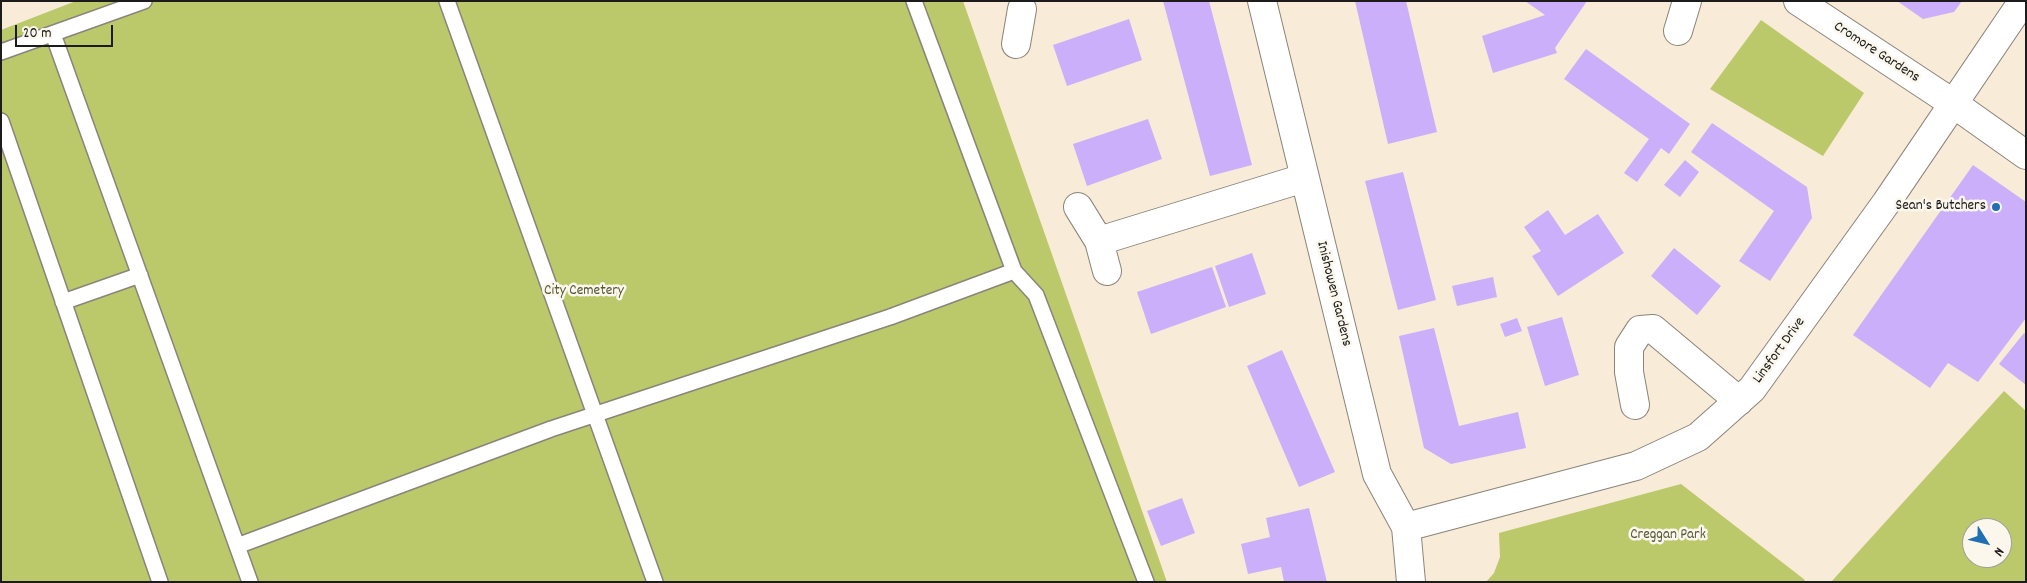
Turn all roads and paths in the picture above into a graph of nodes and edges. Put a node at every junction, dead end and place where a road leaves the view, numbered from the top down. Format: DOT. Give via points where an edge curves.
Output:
graph roads {
  1 [pos="144,1"];
  2 [pos="447,1"];
  3 [pos="914,1"];
  4 [pos="1262,1"];
  5 [pos="1687,1"];
  6 [pos="1798,1"];
  7 [pos="2023,1"];
  8 [pos="1028,4"];
  9 [pos="1678,31"];
  10 [pos="53,34"];
  11 [pos="1016,44"];
  12 [pos="1,52"];
  13 [pos="1954,104"];
  14 [pos="1,121"];
  15 [pos="2026,155"];
  16 [pos="1304,178"];
  17 [pos="1078,207"];
  18 [pos="1099,241"];
  19 [pos="1014,271"];
  20 [pos="1107,272"];
  21 [pos="140,275"];
  22 [pos="63,302"];
  23 [pos="1739,401"];
  24 [pos="1635,405"];
  25 [pos="595,415"];
  26 [pos="1406,527"];
  27 [pos="237,546"];
  28 [pos="160,582"];
  29 [pos="250,582"];
  30 [pos="655,582"];
  31 [pos="1146,582"];
  32 [pos="1411,582"];
  1 -- 10 [label="lane"];
  2 -- 25 [label="lane"];
  3 -- 19 [label="lane"];
  4 -- 16 [label="street, Inishowen Gardens"];
  5 -- 9 [label="street"];
  6 -- 13 [label="street, Cromore Gardens"];
  7 -- 13 [label="street, Linsfort Drive"];
  8 -- 11 [label="street"];
  10 -- 12 [label="lane"];
  10 -- 21 [label="lane"];
  13 -- 15 [label="street, Cromore Gardens"];
  13 -- 23 [label="street, Linsfort Drive" via="1764,373"];
  14 -- 22 [label="lane"];
  16 -- 18 [label="street"];
  16 -- 26 [label="street, Inishowen Gardens" via="1378,474"];
  17 -- 18 [label="street"];
  18 -- 20 [label="street"];
  19 -- 25 [label="lane" via="890,317"];
  19 -- 31 [label="lane" via="1036,295"];
  21 -- 22 [label="lane"];
  21 -- 27 [label="lane"];
  22 -- 28 [label="lane"];
  23 -- 24 [label="street" via="1653,329 1640,330 1629,347 1629,372"];
  23 -- 26 [label="street, Linsfort Drive" via="1698,437 1636,466"];
  25 -- 27 [label="lane"];
  25 -- 30 [label="lane"];
  26 -- 32 [label="street, Inishowen Gardens"];
  27 -- 29 [label="lane"];
}
